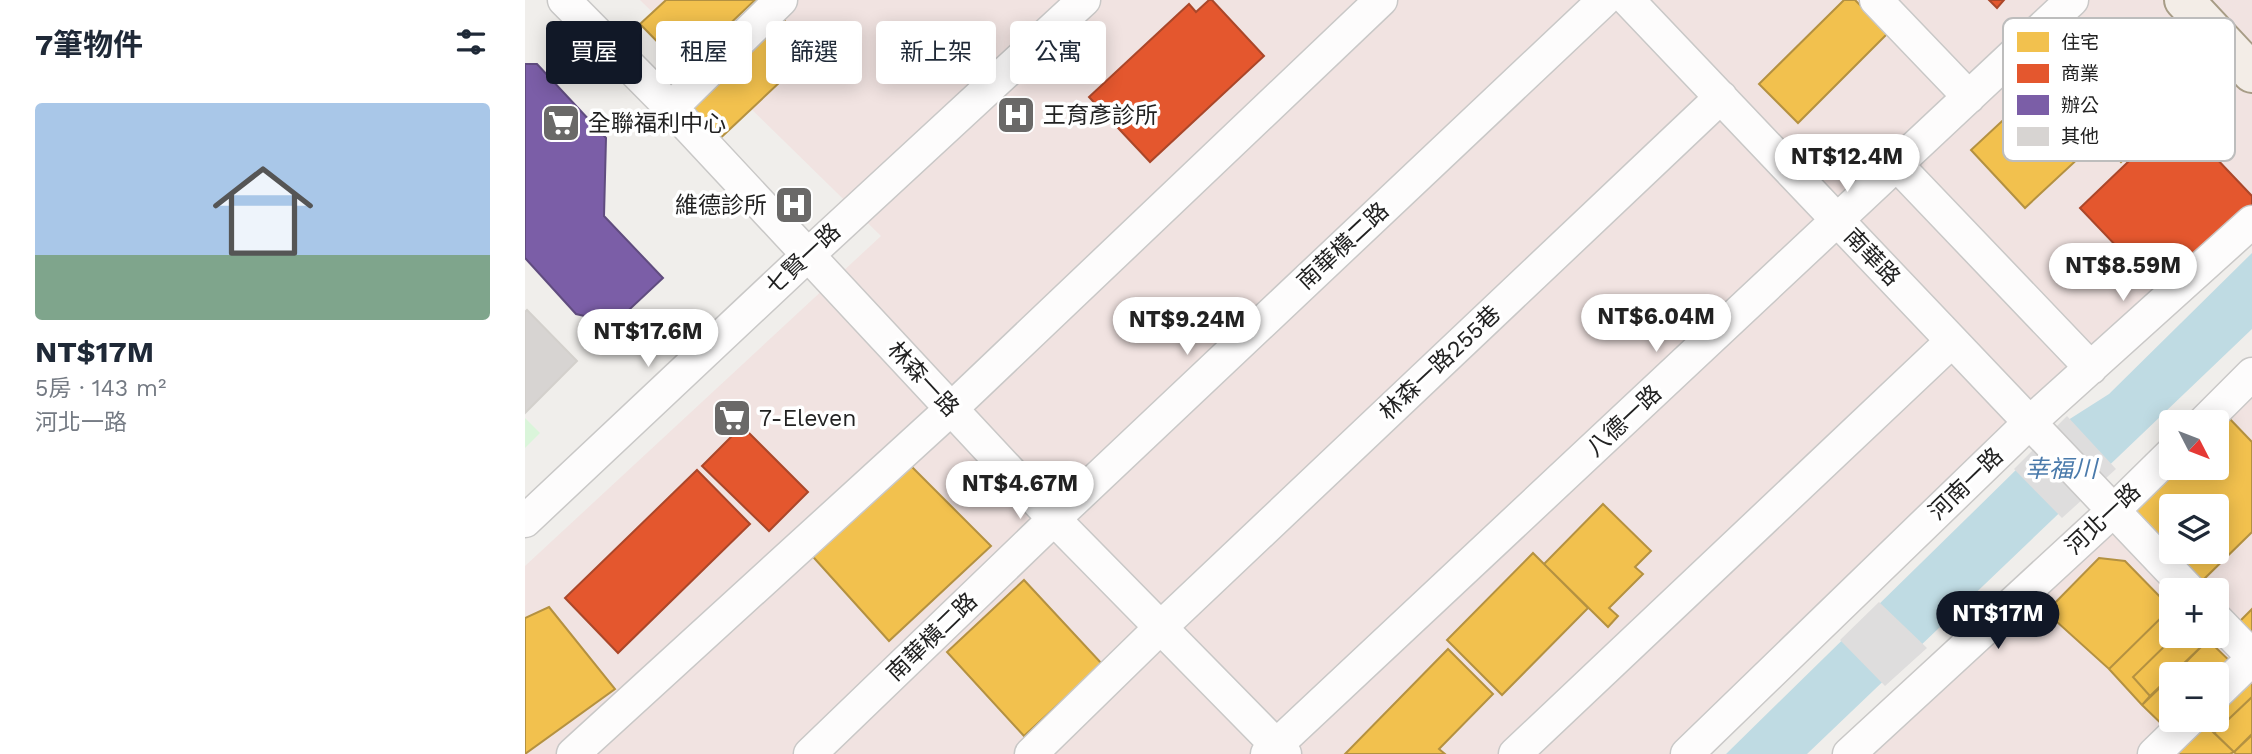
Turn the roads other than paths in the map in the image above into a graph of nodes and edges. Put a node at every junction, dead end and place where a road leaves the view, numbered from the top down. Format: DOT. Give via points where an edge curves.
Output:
graph roads {
  1 [pos="564,0"];
  2 [pos="781,0"];
  3 [pos="1084,0"];
  4 [pos="1381,0"];
  5 [pos="1604,0"];
  6 [pos="1628,0"];
  7 [pos="1876,0"];
  8 [pos="2072,0"];
  9 [pos="2184,0"];
  10 [pos="2053,18"];
  11 [pos="2201,18"];
  12 [pos="2235,55"];
  13 [pos="2003,65"];
  14 [pos="2252,73"];
  15 [pos="1721,97"];
  16 [pos="1969,97"];
  17 [pos="671,108"];
  18 [pos="1897,165"];
  19 [pos="1837,222"];
  20 [pos="2252,222"];
  21 [pos="807,255"];
  22 [pos="1952,341"];
  23 [pos="2091,368"];
  24 [pos="2252,374"];
  25 [pos="951,409"];
  26 [pos="2216,410"];
  27 [pos="2029,423"];
  28 [pos="2159,466"];
  29 [pos="2114,510"];
  30 [pos="1054,519"];
  31 [pos="525,521"];
  32 [pos="2178,578"];
  33 [pos="1160,628"];
  34 [pos="2229,633"];
  35 [pos="2252,658"];
  36 [pos="2229,681"];
  37 [pos="2177,732"];
  38 [pos="1276,751"];
  39 [pos="573,754"];
  40 [pos="810,754"];
  41 [pos="1031,754"];
  42 [pos="1515,754"];
  43 [pos="1687,754"];
  44 [pos="1849,754"];
  45 [pos="2154,754"];
  1 -- 17 [label="street, 林森一路"];
  2 -- 17 [label="street"];
  3 -- 21 [label="street, 七賢一路"];
  4 -- 25 [label="street"];
  5 -- 30 [label="street, 南華橫二路"];
  6 -- 15 [label="street, 南華路"];
  7 -- 16 [label="street"];
  8 -- 10 [label="street, 八德一路"];
  9 -- 11 [label="main road"];
  12 -- 14 [label="main road"];
  13 -- 16 [label="street, 八德一路"];
  15 -- 19 [label="street, 南華路"];
  15 -- 33 [label="street, 林森一路255巷"];
  16 -- 18 [label="street, 八德一路"];
  17 -- 21 [label="street, 林森一路"];
  18 -- 19 [label="street, 八德一路"];
  18 -- 23 [label="street"];
  19 -- 22 [label="street, 南華路"];
  19 -- 38 [label="street, 八德一路"];
  20 -- 23 [label="street, 河南一路"];
  21 -- 25 [label="street, 林森一路"];
  21 -- 31 [label="street, 七賢一路"];
  22 -- 27 [label="street, 南華路"];
  22 -- 42 [label="street"];
  23 -- 27 [label="street, 河南一路"];
  24 -- 26 [label="street"];
  25 -- 30 [label="street, 林森一路"];
  25 -- 39 [label="street"];
  27 -- 29 [label="street, 南華路"];
  27 -- 43 [label="street, 河南一路"];
  28 -- 29 [label="street, 河北一路"];
  29 -- 32 [label="street"];
  29 -- 44 [label="street, 河北一路"];
  30 -- 33 [label="street, 林森一路"];
  30 -- 40 [label="street, 南華橫二路"];
  33 -- 38 [label="street, 林森一路"];
  33 -- 41 [label="street, 林森一路255巷"];
  34 -- 35 [label="street"];
  35 -- 36 [label="street"];
  37 -- 45 [label="street"];
}
